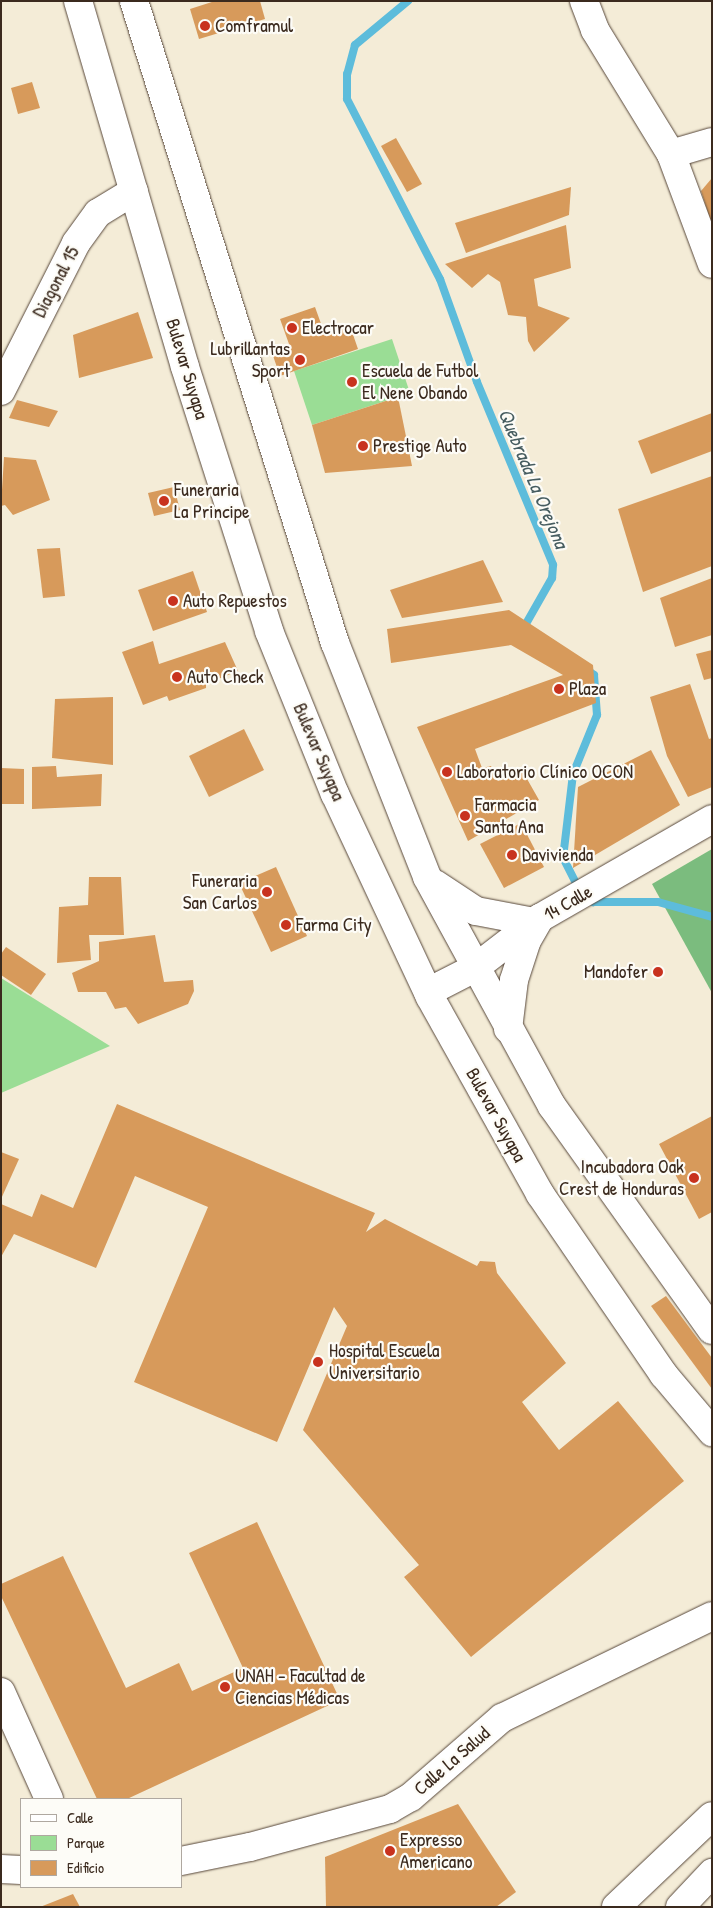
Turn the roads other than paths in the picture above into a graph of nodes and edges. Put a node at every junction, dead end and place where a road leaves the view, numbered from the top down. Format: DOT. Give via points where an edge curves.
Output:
graph roads {
  1 [pos="78,1"];
  2 [pos="134,1"];
  3 [pos="584,1"];
  4 [pos="712,142"];
  5 [pos="671,154"];
  6 [pos="134,192"];
  7 [pos="712,264"];
  8 [pos="1,391"];
  9 [pos="712,819"];
  10 [pos="427,877"];
  11 [pos="537,920"];
  12 [pos="475,968"];
  13 [pos="428,992"];
  14 [pos="508,1029"];
  15 [pos="712,1330"];
  16 [pos="712,1432"];
  17 [pos="710,1616"];
  18 [pos="1,1692"];
  19 [pos="49,1798"];
  20 [pos="712,1816"];
  21 [pos="712,1837"];
  22 [pos="182,1860"];
  23 [pos="1,1869"];
  24 [pos="20,1870"];
  25 [pos="712,1873"];
  26 [pos="616,1907"];
  27 [pos="640,1907"];
  28 [pos="680,1907"];
  1 -- 6 [label="main road, Bulevar Suyapa"];
  2 -- 10 [label="main road" via="332,634"];
  3 -- 5 [label="main road" via="595,30"];
  4 -- 5 [label="main road"];
  5 -- 7 [label="main road"];
  6 -- 8 [label="main road, Diagonal 15" via="98,213 76,242"];
  6 -- 13 [label="main road, Bulevar Suyapa" via="185,367 269,631 335,794"];
  9 -- 11 [label="main road, 14 Calle"];
  10 -- 11 [label="main road" via="455,900 476,911"];
  10 -- 12 [label="main road"];
  11 -- 12 [label="main road, 14 Calle"];
  11 -- 14 [label="main road" via="514,980"];
  12 -- 13 [label="main road, 14 Calle"];
  12 -- 14 [label="main road"];
  13 -- 16 [label="main road, Bulevar Suyapa" via="540,1194 664,1375"];
  14 -- 15 [label="main road" via="552,1106"];
  17 -- 22 [label="main road, Calle La Salud" via="502,1718 411,1797 390,1809 250,1847"];
  18 -- 19 [label="main road"];
  20 -- 26 [label="main road"];
  21 -- 27 [label="main road"];
  23 -- 24 [label="main road"];
  25 -- 28 [label="main road"];
}
